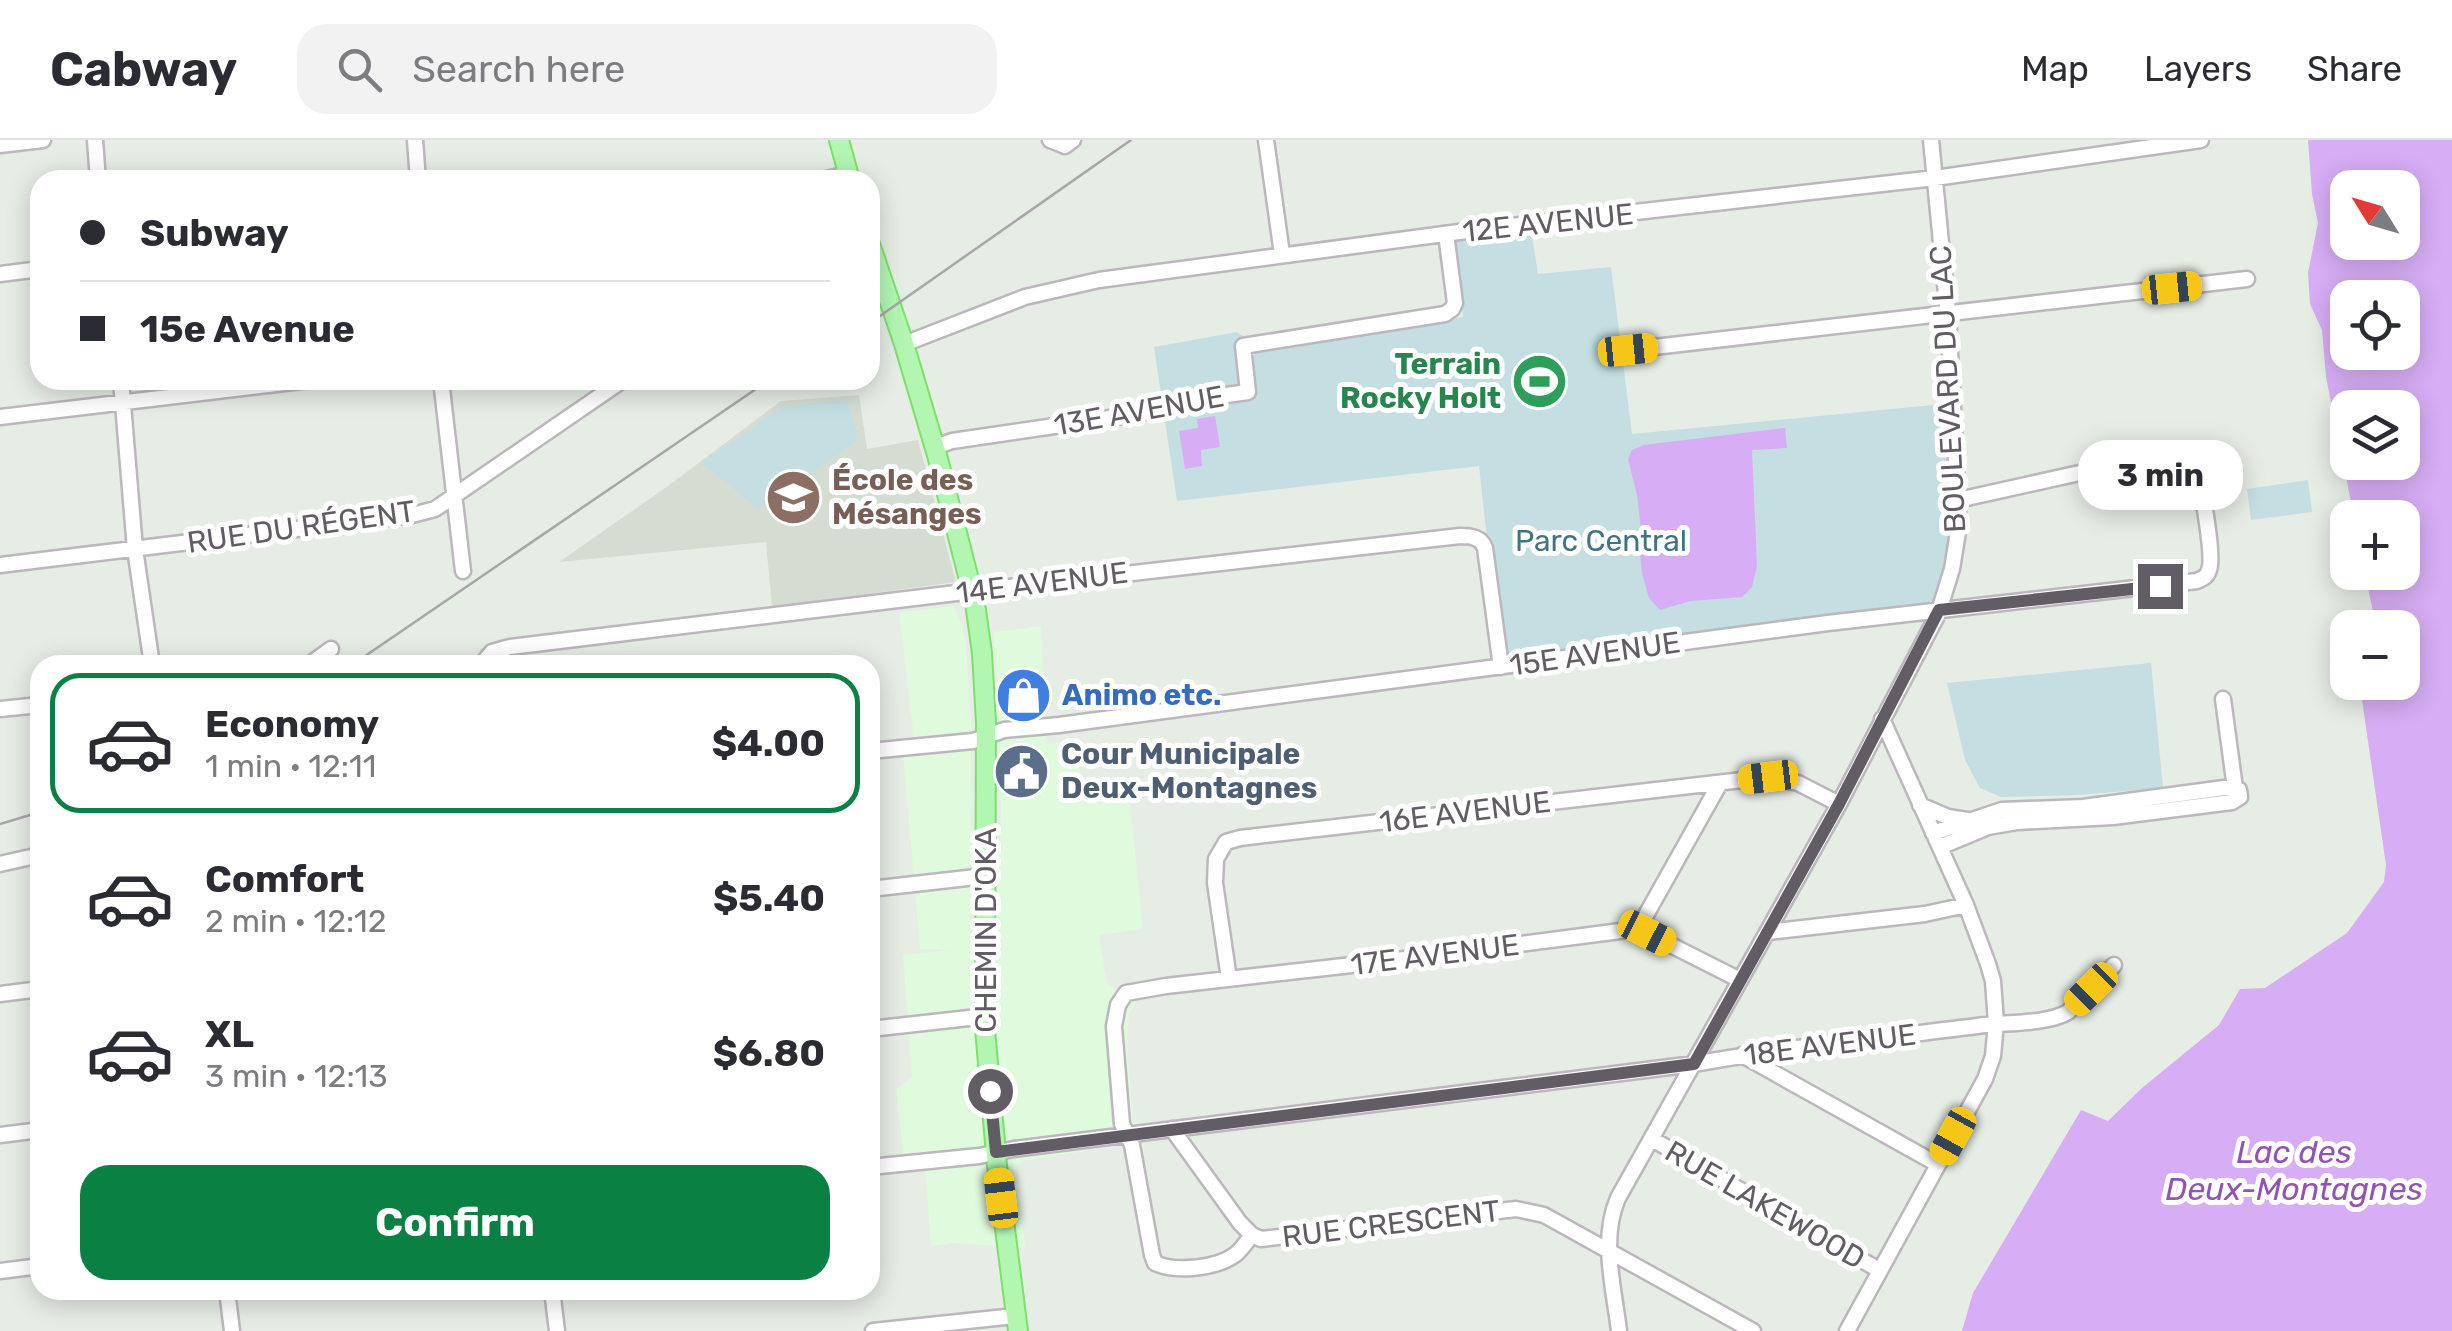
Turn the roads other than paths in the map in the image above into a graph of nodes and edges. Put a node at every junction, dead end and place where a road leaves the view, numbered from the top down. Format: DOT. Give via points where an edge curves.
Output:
graph roads {
  1 [pos="43,140"];
  2 [pos="94,140"];
  3 [pos="415,140"];
  4 [pos="838,140"];
  5 [pos="1073,140"];
  6 [pos="1266,140"];
  7 [pos="1931,140"];
  8 [pos="2201,140"];
  9 [pos="1052,142"];
  10 [pos="0,145"];
  11 [pos="97,170"];
  12 [pos="417,170"];
  13 [pos="847,170"];
  14 [pos="1935,178"];
  15 [pos="1446,234"];
  16 [pos="1282,254"];
  17 [pos="30,271"];
  18 [pos="880,273"];
  19 [pos="0,274"];
  20 [pos="2248,279"];
  21 [pos="1948,314"];
  22 [pos="904,344"];
  23 [pos="1628,350"];
  24 [pos="122,390"];
  25 [pos="225,390"];
  26 [pos="442,390"];
  27 [pos="609,390"];
  28 [pos="124,402"];
  29 [pos="0,417"];
  30 [pos="935,447"];
  31 [pos="2197,462"];
  32 [pos="2111,466"];
  33 [pos="456,496"];
  34 [pos="1958,500"];
  35 [pos="136,549"];
  36 [pos="0,565"];
  37 [pos="463,571"];
  38 [pos="973,592"];
  39 [pos="1939,610"];
  40 [pos="331,649"];
  41 [pos="151,655"];
  42 [pos="324,655"];
  43 [pos="489,655"];
  44 [pos="1501,667"];
  45 [pos="2223,699"];
  46 [pos="30,706"];
  47 [pos="0,710"];
  48 [pos="1882,720"];
  49 [pos="986,736"];
  50 [pos="880,750"];
  51 [pos="1720,783"];
  52 [pos="2235,788"];
  53 [pos="1839,804"];
  54 [pos="1920,805"];
  55 [pos="1968,820"];
  56 [pos="1937,840"];
  57 [pos="30,856"];
  58 [pos="0,864"];
  59 [pos="985,876"];
  60 [pos="880,889"];
  61 [pos="1966,905"];
  62 [pos="1638,930"];
  63 [pos="1768,932"];
  64 [pos="2114,965"];
  65 [pos="1228,980"];
  66 [pos="1740,980"];
  67 [pos="30,990"];
  68 [pos="0,994"];
  69 [pos="987,1016"];
  70 [pos="1996,1024"];
  71 [pos="880,1027"];
  72 [pos="1742,1056"];
  73 [pos="1694,1064"];
  74 [pos="1172,1129"];
  75 [pos="30,1131"];
  76 [pos="0,1135"];
  77 [pos="1127,1136"];
  78 [pos="1652,1139"];
  79 [pos="996,1152"];
  80 [pos="1937,1164"];
  81 [pos="880,1166"];
  82 [pos="1252,1235"];
  83 [pos="1610,1252"];
  84 [pos="30,1267"];
  85 [pos="1879,1270"];
  86 [pos="0,1271"];
  87 [pos="227,1300"];
  88 [pos="553,1300"];
  89 [pos="1016,1324"];
  90 [pos="232,1331"];
  91 [pos="557,1331"];
  92 [pos="873,1331"];
  93 [pos="1618,1331"];
  94 [pos="1753,1331"];
  95 [pos="1847,1331"];
  1 -- 10 [label="street"];
  2 -- 11 [label="street"];
  3 -- 12 [label="street"];
  4 -- 13 [label="main road"];
  5 -- 9 [label="street" via="1065,146"];
  6 -- 16 [label="street"];
  7 -- 14 [label="street, BOULEVARD DU LAC"];
  8 -- 14 [label="street, 12E AVENUE"];
  14 -- 15 [label="street, 12E AVENUE"];
  14 -- 21 [label="street, BOULEVARD DU LAC"];
  15 -- 16 [label="street, 12E AVENUE"];
  15 -- 30 [label="street, 13E AVENUE" via="1455,303 1445,314 1242,346 1248,392"];
  16 -- 22 [label="street, 12E AVENUE" via="1025,297"];
  17 -- 19 [label="street"];
  18 -- 22 [label="main road, CHEMIN D'OKA"];
  20 -- 21 [label="street"];
  21 -- 23 [label="street"];
  21 -- 34 [label="street, BOULEVARD DU LAC"];
  22 -- 30 [label="main road, CHEMIN D'OKA"];
  24 -- 28 [label="street"];
  25 -- 28 [label="street"];
  26 -- 33 [label="street"];
  27 -- 33 [label="street, RUE DU RÉGENT"];
  28 -- 29 [label="street"];
  28 -- 35 [label="street"];
  30 -- 38 [label="main road, CHEMIN D'OKA"];
  31 -- 39 [label="street, 15E AVENUE" via="2208,529 2206,576"];
  32 -- 34 [label="street"];
  33 -- 35 [label="street, RUE DU RÉGENT" via="412,514"];
  33 -- 37 [label="street"];
  34 -- 39 [label="street, BOULEVARD DU LAC" via="1952,569"];
  35 -- 36 [label="street, RUE DU RÉGENT"];
  35 -- 41 [label="street"];
  38 -- 43 [label="street, 14E AVENUE" via="510,647"];
  38 -- 44 [label="street, 14E AVENUE" via="1467,536 1485,548"];
  38 -- 49 [label="main road, CHEMIN D'OKA"];
  39 -- 44 [label="street, 15E AVENUE"];
  39 -- 48 [label="street, BOULEVARD DU LAC"];
  40 -- 42 [label="street"];
  44 -- 49 [label="street, 15E AVENUE"];
  45 -- 52 [label="street"];
  46 -- 47 [label="street"];
  48 -- 53 [label="street, BOULEVARD DU LAC"];
  48 -- 54 [label="street"];
  49 -- 50 [label="street, 15E AVENUE"];
  49 -- 59 [label="main road, CHEMIN D'OKA"];
  51 -- 53 [label="street, 16E AVENUE" via="1782,779"];
  51 -- 62 [label="street"];
  51 -- 65 [label="street, 16E AVENUE" via="1226,842 1216,859 1215,883"];
  52 -- 55 [label="street" via="2002,810"];
  52 -- 56 [label="street" via="2240,797 2232,802 2017,822"];
  53 -- 63 [label="street, BOULEVARD DU LAC"];
  54 -- 55 [label="street"];
  54 -- 56 [label="street"];
  55 -- 56 [label="street"];
  56 -- 61 [label="street"];
  57 -- 58 [label="street"];
  59 -- 60 [label="street"];
  59 -- 69 [label="main road, CHEMIN D'OKA"];
  61 -- 63 [label="street"];
  61 -- 70 [label="street" via="1992,980"];
  62 -- 65 [label="street, 17E AVENUE"];
  62 -- 66 [label="street"];
  63 -- 66 [label="street, BOULEVARD DU LAC"];
  64 -- 70 [label="street, 18E AVENUE" via="2059,1018"];
  65 -- 77 [label="street, 17E AVENUE" via="1121,997 1114,1026"];
  66 -- 73 [label="street, BOULEVARD DU LAC"];
  67 -- 68 [label="street"];
  69 -- 71 [label="street"];
  69 -- 79 [label="main road, CHEMIN D'OKA"];
  70 -- 72 [label="street, 18E AVENUE"];
  70 -- 80 [label="street" via="1984,1080"];
  72 -- 73 [label="street, 18E AVENUE"];
  72 -- 80 [label="street"];
  73 -- 74 [label="street, 18E AVENUE"];
  73 -- 78 [label="street, BOULEVARD DU LAC"];
  74 -- 77 [label="street, 18E AVENUE"];
  74 -- 82 [label="street, RUE CRESCENT"];
  75 -- 76 [label="street"];
  77 -- 79 [label="street, 18E AVENUE"];
  77 -- 82 [label="street" via="1156,1263 1176,1269 1222,1263"];
  78 -- 83 [label="street, BOULEVARD DU LAC" via="1611,1214"];
  78 -- 85 [label="street, RUE LAKEWOOD"];
  79 -- 81 [label="street, 18E AVENUE"];
  79 -- 89 [label="main road, CHEMIN D'OKA"];
  80 -- 85 [label="street"];
  82 -- 83 [label="street, RUE CRESCENT" via="1280,1238 1516,1209 1544,1215"];
  83 -- 93 [label="street, BOULEVARD DU LAC"];
  83 -- 94 [label="street, RUE CRESCENT"];
  84 -- 86 [label="street"];
  85 -- 95 [label="street"];
  87 -- 90 [label="street"];
  88 -- 91 [label="street"];
  89 -- 92 [label="street"];
}
